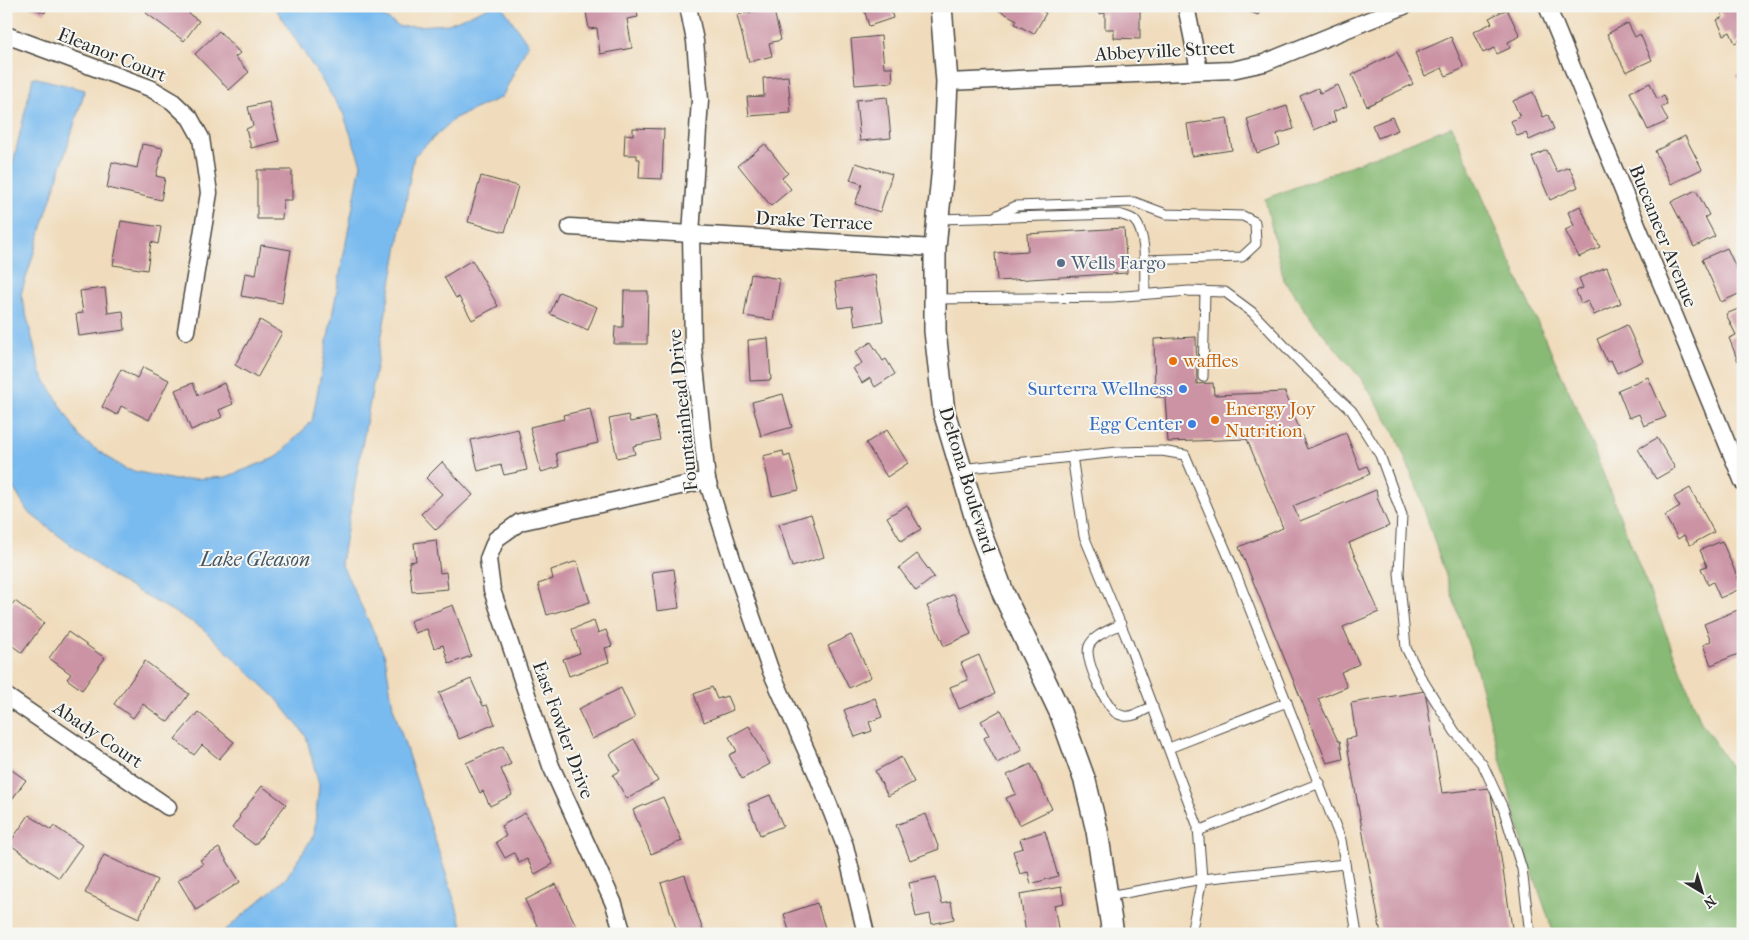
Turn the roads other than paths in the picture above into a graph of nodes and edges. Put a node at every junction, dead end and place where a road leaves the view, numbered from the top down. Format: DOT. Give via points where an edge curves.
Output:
graph roads {
  1 [pos="688,6"];
  2 [pos="941,6"];
  3 [pos="1186,6"];
  4 [pos="1404,6"];
  5 [pos="1547,6"];
  6 [pos="6,35"];
  7 [pos="1198,70"];
  8 [pos="947,82"];
  9 [pos="992,218"];
  10 [pos="938,219"];
  11 [pos="570,227"];
  12 [pos="691,234"];
  13 [pos="935,248"];
  14 [pos="1144,260"];
  15 [pos="1205,291"];
  16 [pos="1145,294"];
  17 [pos="934,299"];
  18 [pos="186,331"];
  19 [pos="1203,377"];
  20 [pos="1072,456"];
  21 [pos="960,469"];
  22 [pos="707,480"];
  23 [pos="1743,482"];
  24 [pos="1121,624"];
  25 [pos="6,696"];
  26 [pos="1288,702"];
  27 [pos="1153,706"];
  28 [pos="1169,748"];
  29 [pos="1320,783"];
  30 [pos="168,807"];
  31 [pos="1198,831"];
  32 [pos="1345,864"];
  33 [pos="1202,879"];
  34 [pos="1108,896"];
  35 [pos="623,934"];
  36 [pos="866,934"];
  37 [pos="1113,934"];
  38 [pos="1191,934"];
  39 [pos="1356,934"];
  40 [pos="1530,934"];
  1 -- 12 [label="street, Fountainhead Drive" via="695,41 700,100"];
  2 -- 8 [label="street, Deltona Boulevard"];
  3 -- 7 [label="street"];
  4 -- 7 [label="street, Abbeyville Street" via="1264,63 1232,70"];
  5 -- 23 [label="street, Buccaneer Avenue"];
  6 -- 18 [label="street, Eleanor Court" via="150,88 172,101 190,118 201,138 209,193"];
  7 -- 8 [label="street, Abbeyville Street"];
  8 -- 10 [label="street, Deltona Boulevard"];
  9 -- 10 [label="lane"];
  9 -- 14 [label="lane" via="1127,216 1141,230"];
  9 -- 14 [label="lane" via="1016,206 1134,202 1166,214 1243,216 1254,222 1256,244 1242,257"];
  10 -- 13 [label="street, Deltona Boulevard"];
  11 -- 12 [label="street, Drake Terrace"];
  12 -- 13 [label="street, Drake Terrace"];
  12 -- 22 [label="street, Fountainhead Drive" via="693,347"];
  13 -- 17 [label="street, Deltona Boulevard"];
  14 -- 16 [label="lane"];
  15 -- 16 [label="lane"];
  15 -- 19 [label="lane"];
  15 -- 40 [label="lane" via="1225,292 1252,312 1352,411 1380,455 1402,515 1399,573 1406,648 1455,732 1483,765 1503,808 1522,868"];
  16 -- 17 [label="lane"];
  17 -- 21 [label="street, Deltona Boulevard" via="944,412"];
  20 -- 21 [label="lane"];
  20 -- 24 [label="lane" via="1084,536"];
  20 -- 26 [label="lane" via="1162,451 1185,455"];
  21 -- 34 [label="street, Deltona Boulevard" via="978,529 1004,595 1060,712 1085,781 1098,831"];
  22 -- 35 [label="street, East Fowler Drive" via="520,522 496,539 488,559 492,590 551,766 614,904"];
  22 -- 36 [label="street, Fountainhead Drive" via="770,668 845,846"];
  24 -- 27 [label="lane"];
  24 -- 27 [label="lane" via="1094,639 1089,645 1088,658 1116,713 1133,716"];
  25 -- 30 [label="street, Abady Court"];
  26 -- 28 [label="lane"];
  26 -- 29 [label="lane"];
  27 -- 28 [label="lane"];
  28 -- 31 [label="lane"];
  29 -- 31 [label="lane"];
  29 -- 32 [label="lane" via="1341,840"];
  31 -- 33 [label="lane"];
  32 -- 33 [label="lane"];
  32 -- 39 [label="lane"];
  33 -- 34 [label="lane"];
  33 -- 38 [label="lane"];
  34 -- 37 [label="street, Deltona Boulevard"];
}
